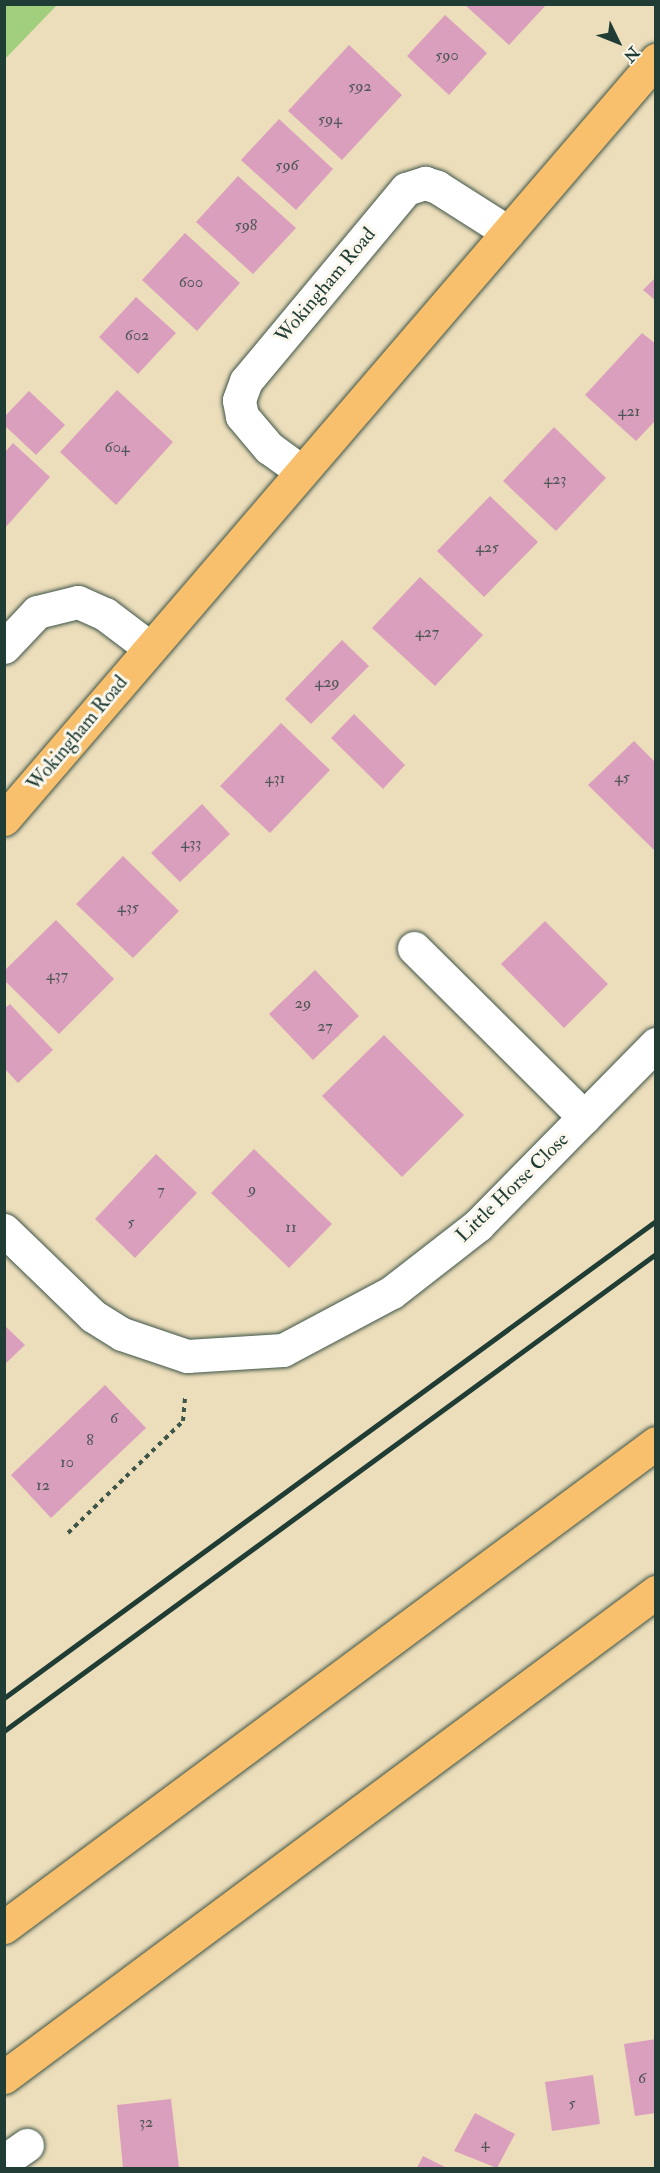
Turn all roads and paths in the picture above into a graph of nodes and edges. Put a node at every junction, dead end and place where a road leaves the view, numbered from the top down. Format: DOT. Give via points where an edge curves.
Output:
graph roads {
  1 [pos="656,60"];
  2 [pos="508,232"];
  3 [pos="301,471"];
  4 [pos="4,647"];
  5 [pos="150,648"];
  6 [pos="4,819"];
  7 [pos="414,948"];
  8 [pos="656,1044"];
  9 [pos="584,1117"];
  10 [pos="4,1230"];
  11 [pos="188,1356"];
  12 [pos="656,1443"];
  13 [pos="68,1533"];
  14 [pos="656,1592"];
  15 [pos="4,1927"];
  16 [pos="4,2077"];
  1 -- 2 [label="main road, Wokingham Road"];
  2 -- 3 [label="main road, Wokingham Road"];
  2 -- 3 [label="street, Wokingham Road" via="437,187 425,183 406,189 246,381 239,400 242,416 269,448"];
  3 -- 5 [label="main road, Wokingham Road"];
  4 -- 5 [label="street" via="37,612 78,602 105,614"];
  5 -- 6 [label="main road, Wokingham Road"];
  7 -- 9 [label="street, Little Horse Close"];
  8 -- 9 [label="street, Little Horse Close"];
  9 -- 11 [label="street, Little Horse Close" via="478,1225 392,1292 283,1350"];
  10 -- 11 [label="street, Little Horse Close" via="93,1316 132,1338"];
  11 -- 13 [label="path" via="183,1421"];
  12 -- 15 [label="main road"];
  14 -- 16 [label="main road"];
}
